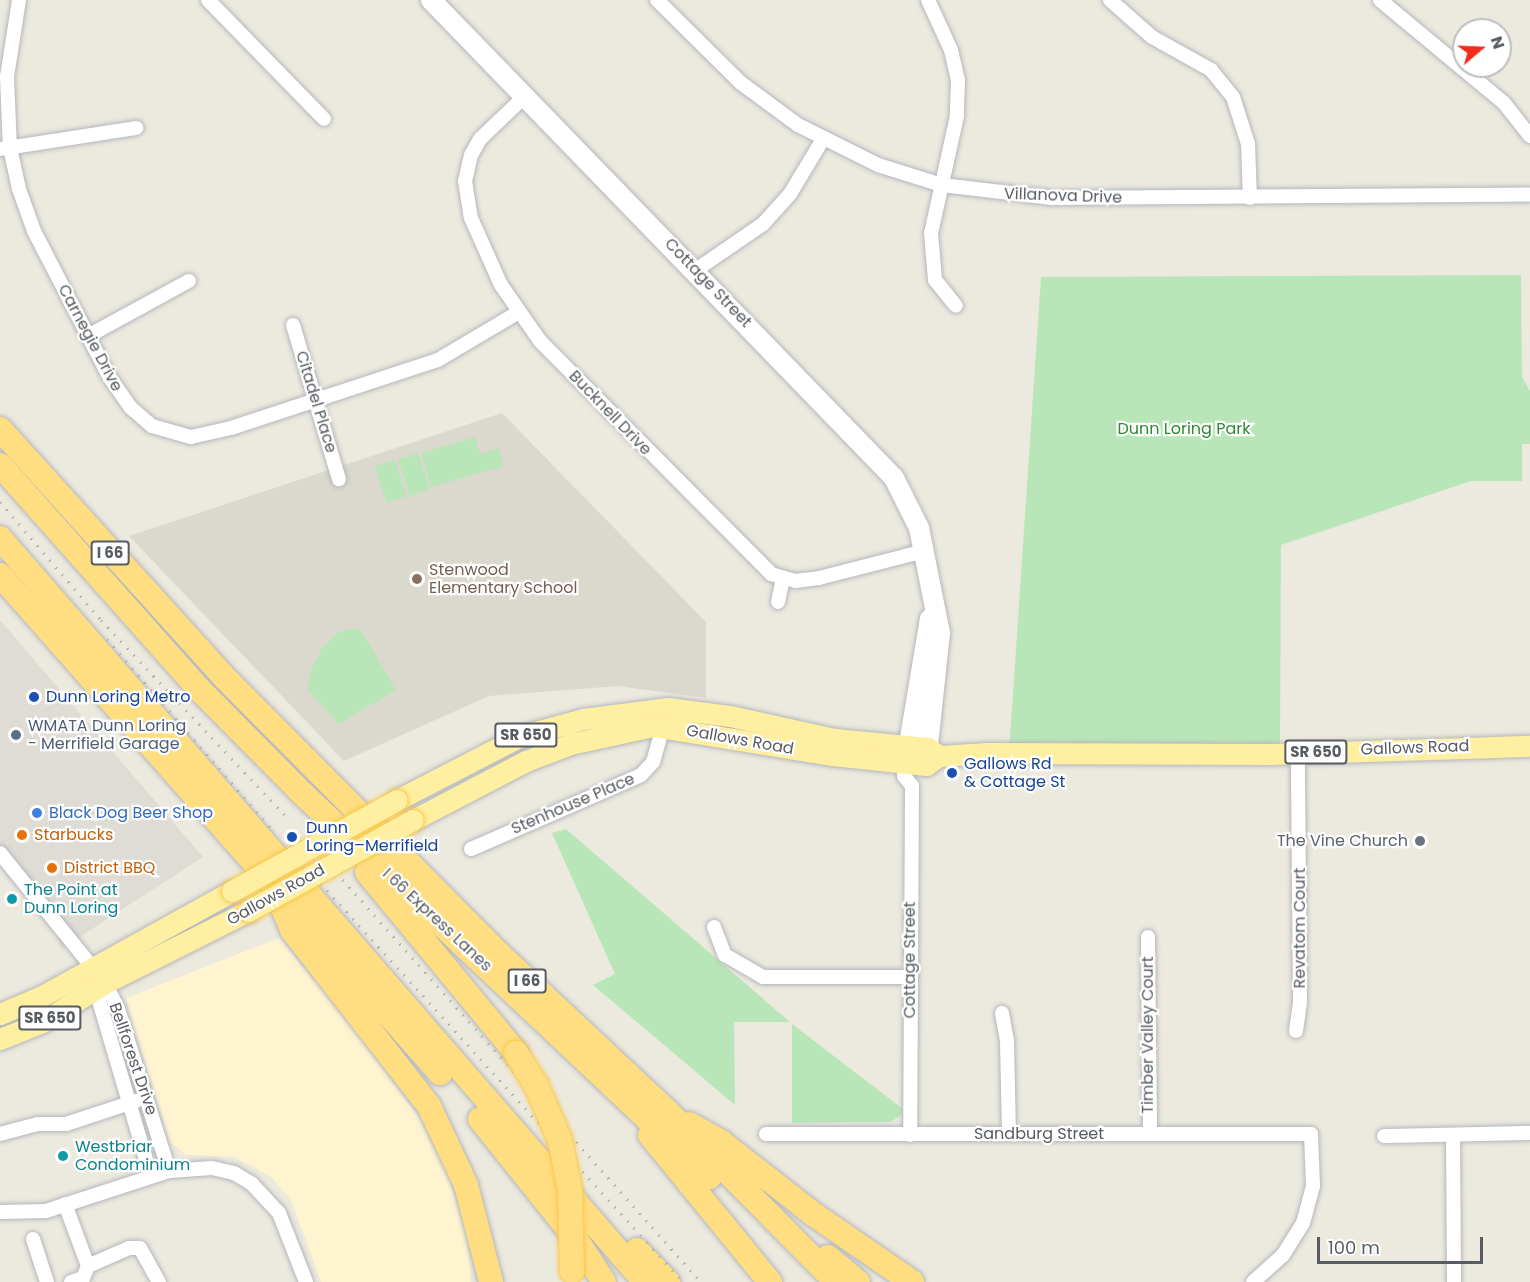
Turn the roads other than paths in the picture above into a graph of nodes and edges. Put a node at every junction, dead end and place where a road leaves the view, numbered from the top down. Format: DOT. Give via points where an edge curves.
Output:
graph roads {
  1 [pos="19,0"];
  2 [pos="208,0"];
  3 [pos="431,0"];
  4 [pos="657,0"];
  5 [pos="928,0"];
  6 [pos="1110,0"];
  7 [pos="1380,0"];
  8 [pos="525,96"];
  9 [pos="324,119"];
  10 [pos="136,128"];
  11 [pos="1530,136"];
  12 [pos="823,139"];
  13 [pos="5,148"];
  14 [pos="942,185"];
  15 [pos="1530,195"];
  16 [pos="1250,198"];
  17 [pos="696,270"];
  18 [pos="189,280"];
  19 [pos="956,306"];
  20 [pos="517,313"];
  21 [pos="293,325"];
  22 [pos="88,336"];
  23 [pos="315,400"];
  24 [pos="0,429"];
  25 [pos="0,465"];
  26 [pos="339,479"];
  27 [pos="0,537"];
  28 [pos="925,550"];
  29 [pos="0,575"];
  30 [pos="783,579"];
  31 [pos="778,602"];
  32 [pos="666,717"];
  33 [pos="1530,746"];
  34 [pos="1298,753"];
  35 [pos="921,756"];
  36 [pos="912,786"];
  37 [pos="302,793"];
  38 [pos="471,849"];
  39 [pos="0,853"];
  40 [pos="272,882"];
  41 [pos="714,927"];
  42 [pos="1148,937"];
  43 [pos="368,965"];
  44 [pos="89,968"];
  45 [pos="911,977"];
  46 [pos="100,986"];
  47 [pos="1002,1013"];
  48 [pos="0,1014"];
  49 [pos="1296,1031"];
  50 [pos="0,1039"];
  51 [pos="146,1098"];
  52 [pos="630,1102"];
  53 [pos="128,1104"];
  54 [pos="667,1111"];
  55 [pos="1530,1133"];
  56 [pos="0,1134"];
  57 [pos="766,1134"];
  58 [pos="1009,1134"];
  59 [pos="1150,1134"];
  60 [pos="910,1135"];
  61 [pos="1453,1135"];
  62 [pos="1384,1136"];
  63 [pos="168,1171"];
  64 [pos="151,1176"];
  65 [pos="546,1202"];
  66 [pos="65,1204"];
  67 [pos="762,1211"];
  68 [pos="0,1212"];
  69 [pos="33,1239"];
  70 [pos="88,1266"];
  71 [pos="571,1277"];
  72 [pos="47,1282"];
  73 [pos="71,1282"];
  74 [pos="159,1282"];
  75 [pos="304,1282"];
  76 [pos="492,1282"];
  77 [pos="604,1282"];
  78 [pos="618,1282"];
  79 [pos="645,1282"];
  80 [pos="668,1282"];
  81 [pos="770,1282"];
  82 [pos="814,1282"];
  83 [pos="836,1282"];
  84 [pos="858,1282"];
  85 [pos="912,1282"];
  86 [pos="1253,1282"];
  87 [pos="1454,1282"];
  1 -- 13 [label="street, Carnegie Drive" via="7,77"];
  2 -- 9 [label="street"];
  3 -- 8 [label="street, Cottage Street"];
  4 -- 12 [label="street, Villanova Drive" via="741,83"];
  5 -- 14 [label="street" via="951,50 958,80 957,116"];
  6 -- 16 [label="street" via="1152,36 1211,70 1233,97 1248,144"];
  7 -- 11 [label="street" via="1504,103"];
  8 -- 17 [label="street, Cottage Street"];
  8 -- 20 [label="street, Bucknell Drive" via="480,139 471,155 465,181 471,218"];
  10 -- 13 [label="street"];
  12 -- 14 [label="street, Villanova Drive" via="878,165"];
  12 -- 17 [label="street" via="790,194 763,224"];
  13 -- 22 [label="street, Carnegie Drive" via="34,231"];
  14 -- 16 [label="street, Villanova Drive" via="1052,198"];
  14 -- 19 [label="street" via="932,232 932,268 940,291"];
  15 -- 16 [label="street, Villanova Drive"];
  17 -- 28 [label="street, Cottage Street" via="884,464 910,505"];
  18 -- 22 [label="street"];
  20 -- 23 [label="street, Carnegie Drive" via="438,360"];
  20 -- 30 [label="street, Bucknell Drive" via="588,392 762,568"];
  21 -- 23 [label="street, Citadel Place"];
  22 -- 23 [label="street, Carnegie Drive" via="130,407 152,426 168,433 209,435"];
  23 -- 26 [label="street, Citadel Place"];
  24 -- 54 [label="highway, I 66" via="222,675 499,954"];
  25 -- 37 [label="highway, I 66 Express Lanes" via="140,626"];
  27 -- 43 [label="highway" via="256,830"];
  28 -- 30 [label="street" via="819,578"];
  28 -- 35 [label="street, Cottage Street" via="940,633"];
  29 -- 40 [label="highway"];
  30 -- 31 [label="street"];
  32 -- 35 [label="main road, Gallows Road / SR 650" via="730,716"];
  32 -- 38 [label="street, Stenhouse Place" via="653,762 641,775"];
  32 -- 44 [label="main road, Gallows Road / SR 650, bridge" via="583,719 521,736"];
  32 -- 46 [label="main road, Gallows Road / SR 650, bridge" via="570,744 526,761"];
  33 -- 34 [label="main road, Gallows Road / SR 650"];
  34 -- 35 [label="main road, Gallows Road / SR 650"];
  34 -- 49 [label="street, Revatom Court" via="1300,992"];
  35 -- 36 [label="street, Cottage Street" via="924,776"];
  35 -- 36 [label="street, Cottage Street" via="904,776"];
  36 -- 45 [label="street, Cottage Street"];
  37 -- 52 [label="highway, I 66 Express Lanes"];
  37 -- 71 [label="highway, bridge" via="516,1053 537,1087 560,1140 573,1219"];
  39 -- 44 [label="street"];
  40 -- 65 [label="highway" via="486,1126"];
  40 -- 76 [label="highway" via="292,930 429,1106 466,1185"];
  41 -- 45 [label="street" via="725,955 763,977"];
  42 -- 59 [label="street, Timber Valley Court"];
  43 -- 79 [label="highway"];
  43 -- 80 [label="highway" via="410,999"];
  44 -- 46 [label="street"];
  44 -- 48 [label="main road, Gallows Road / SR 650" via="42,996"];
  45 -- 60 [label="street, Cottage Street"];
  46 -- 50 [label="main road, Gallows Road / SR 650" via="42,1022"];
  46 -- 51 [label="street, Bellforest Drive" via="118,1009"];
  46 -- 53 [label="street, Bellforest Drive"];
  47 -- 58 [label="street" via="1007,1040"];
  51 -- 53 [label="street"];
  51 -- 63 [label="street, Bellforest Drive"];
  52 -- 81 [label="highway" via="663,1155"];
  52 -- 82 [label="highway, I 66 Express Lanes"];
  53 -- 56 [label="street" via="66,1124 38,1124"];
  53 -- 64 [label="street, Bellforest Drive"];
  54 -- 67 [label="highway, I 66"];
  54 -- 85 [label="highway" via="721,1142 813,1214"];
  55 -- 61 [label="street"];
  57 -- 60 [label="street, Sandburg Street"];
  58 -- 59 [label="street, Sandburg Street"];
  58 -- 60 [label="street, Sandburg Street"];
  59 -- 86 [label="street, Sandburg Street" via="1311,1134 1313,1186 1303,1223 1283,1255"];
  61 -- 62 [label="street"];
  61 -- 87 [label="street"];
  63 -- 64 [label="street"];
  63 -- 75 [label="street" via="212,1168 234,1173 252,1184 285,1222"];
  64 -- 66 [label="street"];
  65 -- 77 [label="highway"];
  65 -- 78 [label="highway"];
  66 -- 68 [label="street" via="46,1211"];
  66 -- 70 [label="street"];
  67 -- 83 [label="highway, I 66"];
  67 -- 84 [label="highway" via="795,1228"];
  69 -- 72 [label="street"];
  70 -- 73 [label="street" via="83,1278"];
  70 -- 74 [label="street" via="129,1248 140,1248"];
}
